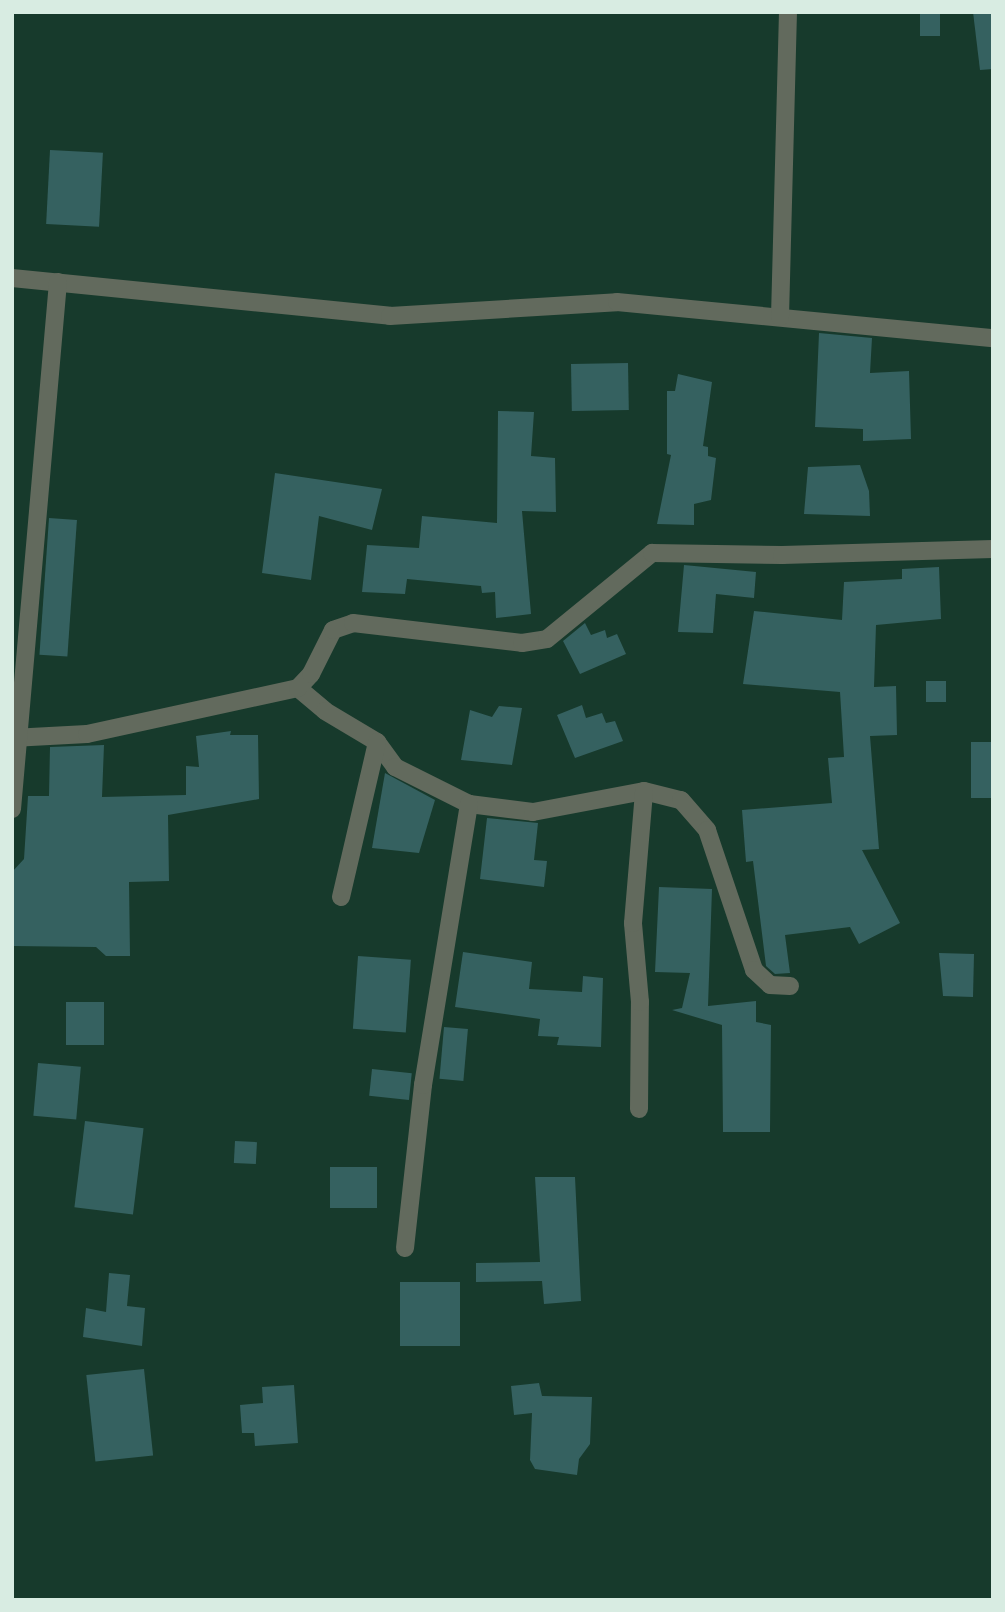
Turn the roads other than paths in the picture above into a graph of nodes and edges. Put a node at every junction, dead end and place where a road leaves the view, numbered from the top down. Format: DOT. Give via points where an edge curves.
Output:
graph roads {
  1 [pos="788,12"];
  2 [pos="12,278"];
  3 [pos="58,282"];
  4 [pos="780,317"];
  5 [pos="993,338"];
  6 [pos="993,550"];
  7 [pos="298,688"];
  8 [pos="15,737"];
  9 [pos="377,742"];
  10 [pos="643,791"];
  11 [pos="469,804"];
  12 [pos="12,809"];
  13 [pos="341,897"];
  14 [pos="790,986"];
  15 [pos="639,1108"];
  16 [pos="405,1248"];
  1 -- 4 [label="street"];
  2 -- 3 [label="street"];
  3 -- 4 [label="street" via="390,316 617,302"];
  3 -- 8 [label="street"];
  4 -- 5 [label="street"];
  6 -- 7 [label="street" via="652,553 547,639 522,643 353,623 333,630 311,674"];
  7 -- 8 [label="street" via="87,734"];
  7 -- 9 [label="street" via="325,711"];
  8 -- 12 [label="street"];
  9 -- 11 [label="street" via="395,767"];
  9 -- 13 [label="street"];
  10 -- 11 [label="street" via="533,812"];
  10 -- 14 [label="street" via="681,800 707,830 754,970 770,985"];
  10 -- 15 [label="street" via="633,923 640,1002"];
  11 -- 16 [label="street" via="424,1085"];
}
